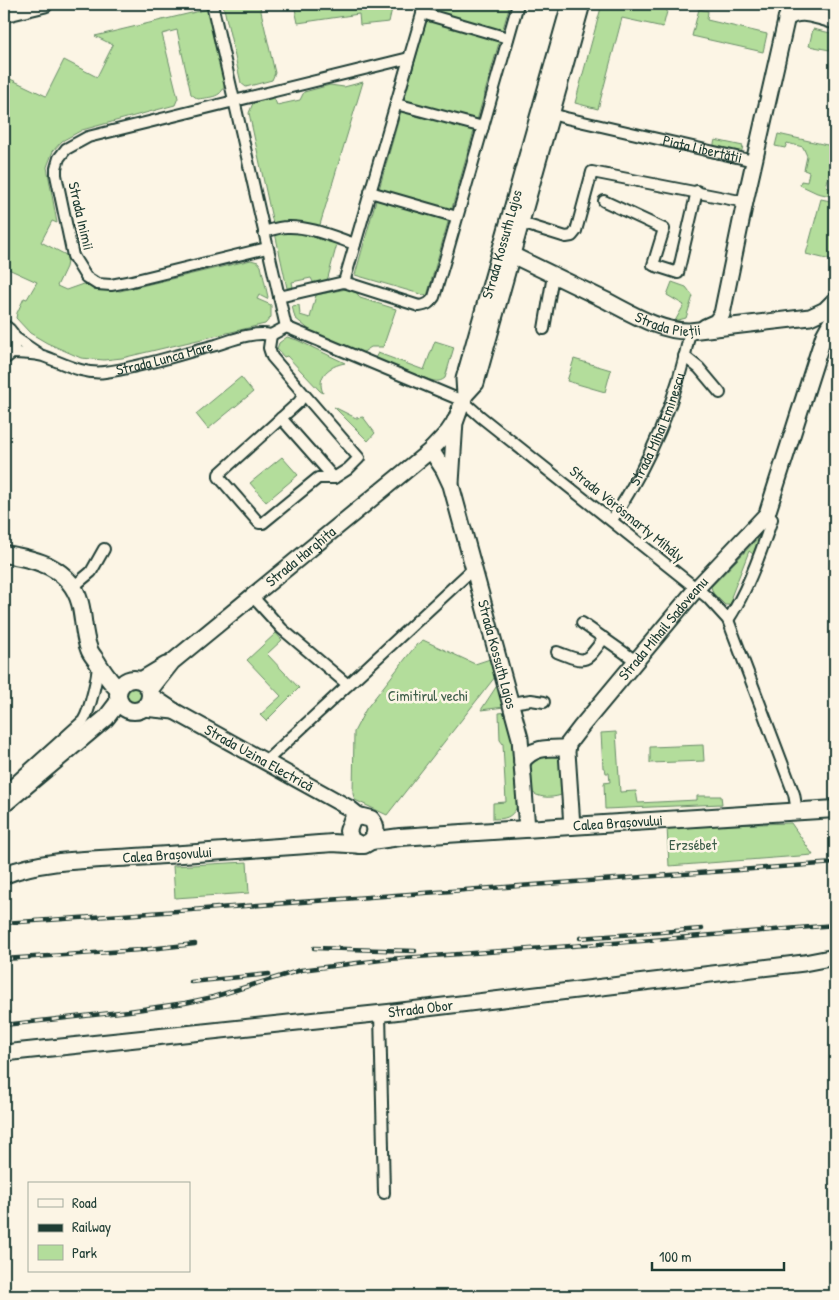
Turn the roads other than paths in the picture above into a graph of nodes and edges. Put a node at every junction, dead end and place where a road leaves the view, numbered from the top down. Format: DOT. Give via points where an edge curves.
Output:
graph roads {
  1 [pos="45,4"];
  2 [pos="212,4"];
  3 [pos="518,4"];
  4 [pos="570,4"];
  5 [pos="582,4"];
  6 [pos="423,8"];
  7 [pos="788,11"];
  8 [pos="4,14"];
  9 [pos="835,21"];
  10 [pos="508,38"];
  11 [pos="409,58"];
  12 [pos="545,94"];
  13 [pos="234,101"];
  14 [pos="396,104"];
  15 [pos="552,114"];
  16 [pos="482,127"];
  17 [pos="754,161"];
  18 [pos="370,192"];
  19 [pos="697,192"];
  20 [pos="604,201"];
  21 [pos="745,202"];
  22 [pos="457,217"];
  23 [pos="521,223"];
  24 [pos="264,232"];
  25 [pos="355,244"];
  26 [pos="267,248"];
  27 [pos="512,254"];
  28 [pos="553,275"];
  29 [pos="344,282"];
  30 [pos="279,297"];
  31 [pos="835,301"];
  32 [pos="722,314"];
  33 [pos="810,317"];
  34 [pos="835,318"];
  35 [pos="740,324"];
  36 [pos="286,327"];
  37 [pos="544,329"];
  38 [pos="6,330"];
  39 [pos="696,330"];
  40 [pos="271,335"];
  41 [pos="824,335"];
  42 [pos="5,355"];
  43 [pos="42,356"];
  44 [pos="684,356"];
  45 [pos="301,391"];
  46 [pos="720,393"];
  47 [pos="464,398"];
  48 [pos="281,418"];
  49 [pos="456,420"];
  50 [pos="431,450"];
  51 [pos="334,478"];
  52 [pos="451,485"];
  53 [pos="767,514"];
  54 [pos="612,520"];
  55 [pos="104,549"];
  56 [pos="4,554"];
  57 [pos="475,567"];
  58 [pos="73,587"];
  59 [pos="696,589"];
  60 [pos="253,597"];
  61 [pos="728,620"];
  62 [pos="582,623"];
  63 [pos="604,638"];
  64 [pos="557,652"];
  65 [pos="636,660"];
  66 [pos="98,662"];
  67 [pos="348,685"];
  68 [pos="133,694"];
  69 [pos="91,702"];
  70 [pos="544,702"];
  71 [pos="511,703"];
  72 [pos="520,738"];
  73 [pos="567,748"];
  74 [pos="541,749"];
  75 [pos="265,762"];
  76 [pos="522,762"];
  77 [pos="4,792"];
  78 [pos="4,804"];
  79 [pos="835,809"];
  80 [pos="797,811"];
  81 [pos="352,824"];
  82 [pos="572,826"];
  83 [pos="528,829"];
  84 [pos="369,837"];
  85 [pos="332,843"];
  86 [pos="4,875"];
  87 [pos="835,957"];
  88 [pos="380,1013"];
  89 [pos="4,1053"];
  90 [pos="384,1193"];
  1 -- 8 [label="street"];
  2 -- 13 [label="street"];
  3 -- 10 [label="street"];
  4 -- 12 [label="street, Strada Kossuth Lajos"];
  5 -- 15 [label="street, Strada Kossuth Lajos"];
  6 -- 10 [label="street"];
  6 -- 11 [label="street"];
  7 -- 9 [label="street"];
  7 -- 17 [label="street, Piața Libertății"];
  10 -- 16 [label="street"];
  11 -- 13 [label="street, Strada Inimii"];
  11 -- 14 [label="street"];
  12 -- 15 [label="street"];
  12 -- 47 [label="street, Strada Kossuth Lajos" via="464,379"];
  13 -- 24 [label="street"];
  13 -- 26 [label="street, Strada Inimii" via="88,137 66,149 59,158 56,175 73,256 89,280 107,286"];
  14 -- 16 [label="street"];
  14 -- 18 [label="street"];
  15 -- 17 [label="street, Piața Libertății"];
  15 -- 23 [label="street, Strada Kossuth Lajos"];
  16 -- 22 [label="street"];
  17 -- 21 [label="street"];
  18 -- 22 [label="street"];
  18 -- 25 [label="street"];
  19 -- 20 [label="street" via="678,273 653,265 664,229"];
  19 -- 21 [label="street"];
  19 -- 23 [label="street" via="592,172 572,236"];
  21 -- 32 [label="street"];
  22 -- 29 [label="street" via="434,297 426,305 419,306"];
  23 -- 27 [label="street, Strada Kossuth Lajos"];
  24 -- 25 [label="street" via="294,228"];
  24 -- 26 [label="street"];
  25 -- 29 [label="street"];
  26 -- 30 [label="street"];
  27 -- 28 [label="street, Strada Pieții"];
  27 -- 47 [label="street, Strada Kossuth Lajos" via="476,383"];
  28 -- 37 [label="street"];
  28 -- 39 [label="street, Strada Pieții" via="660,326"];
  29 -- 30 [label="street"];
  30 -- 36 [label="street"];
  31 -- 33 [label="street, Strada Pieții" via="826,310"];
  32 -- 35 [label="street" via="731,322"];
  32 -- 39 [label="street" via="716,322"];
  33 -- 35 [label="street, Strada Pieții"];
  33 -- 41 [label="street" via="820,322"];
  34 -- 41 [label="street, Strada Mihail Sadoveanu"];
  35 -- 39 [label="street, Strada Pieții"];
  36 -- 40 [label="street, Strada Lunca Mare"];
  36 -- 47 [label="street"];
  38 -- 42 [label="street" via="13,344"];
  38 -- 43 [label="street, Strada Lunca Mare"];
  39 -- 44 [label="street, Strada Mihai Eminescu"];
  40 -- 43 [label="street, Strada Lunca Mare" via="259,334 107,372 80,370"];
  40 -- 45 [label="street" via="269,348 272,357"];
  41 -- 53 [label="street, Strada Mihail Sadoveanu"];
  42 -- 43 [label="street, Strada Lunca Mare" via="27,353"];
  44 -- 46 [label="street"];
  44 -- 54 [label="street, Strada Mihai Eminescu" via="653,446"];
  45 -- 48 [label="street" via="301,400"];
  45 -- 51 [label="street" via="358,457"];
  47 -- 49 [label="street, Strada Kossuth Lajos"];
  47 -- 54 [label="street, Strada Vörösmarty Mihály" via="481,417"];
  48 -- 51 [label="street"];
  48 -- 51 [label="street" via="219,474 257,522 263,523 318,478"];
  49 -- 50 [label="street, Strada Kossuth Lajos"];
  49 -- 52 [label="street, Strada Kossuth Lajos"];
  50 -- 52 [label="street, Strada Kossuth Lajos"];
  50 -- 60 [label="street, Strada Harghita"];
  52 -- 57 [label="street, Strada Kossuth Lajos"];
  53 -- 59 [label="street, Strada Mihail Sadoveanu"];
  53 -- 61 [label="street, Strada Mihail Sadoveanu" via="772,519 768,533 738,605"];
  54 -- 59 [label="street, Strada Vörösmarty Mihály"];
  55 -- 58 [label="street" via="91,572"];
  56 -- 58 [label="main road" via="42,562 61,574"];
  57 -- 67 [label="street"];
  57 -- 71 [label="street, Strada Kossuth Lajos"];
  58 -- 66 [label="main road" via="80,604 88,648"];
  59 -- 61 [label="street, Strada Vörösmarty Mihály"];
  59 -- 65 [label="street, Strada Mihail Sadoveanu"];
  60 -- 67 [label="street" via="282,628"];
  60 -- 68 [label="street, Strada Harghita" via="163,666"];
  61 -- 80 [label="street, Strada Vörösmarty Mihály" via="794,794"];
  62 -- 63 [label="street"];
  63 -- 64 [label="street" via="584,660"];
  63 -- 65 [label="street"];
  65 -- 73 [label="street, Strada Mihail Sadoveanu"];
  66 -- 68 [label="main road"];
  66 -- 69 [label="street"];
  67 -- 75 [label="street"];
  68 -- 69 [label="street" via="100,688"];
  68 -- 75 [label="street, Strada Uzina Electrică" via="174,710"];
  68 -- 78 [label="main road, Strada Harghita"];
  69 -- 77 [label="street" via="83,721"];
  70 -- 71 [label="street"];
  71 -- 72 [label="street, Strada Kossuth Lajos"];
  72 -- 74 [label="street"];
  72 -- 76 [label="street, Strada Kossuth Lajos"];
  73 -- 74 [label="street"];
  73 -- 82 [label="street"];
  74 -- 76 [label="street" via="530,753"];
  75 -- 81 [label="street, Strada Uzina Electrică" via="349,808"];
  76 -- 83 [label="street, Strada Kossuth Lajos"];
  79 -- 80 [label="main road, Calea Brașovului"];
  80 -- 82 [label="main road, Calea Brașovului"];
  81 -- 84 [label="main road, Calea Brașovului" via="351,840"];
  81 -- 84 [label="main road, Calea Brașovului" via="367,817"];
  81 -- 85 [label="main road"];
  82 -- 83 [label="main road, Calea Brașovului"];
  83 -- 84 [label="main road, Calea Brașovului"];
  84 -- 85 [label="main road, Calea Brașovului"];
  85 -- 86 [label="main road, Calea Brașovului" via="83,861 35,866"];
  87 -- 88 [label="street, Strada Obor"];
  88 -- 89 [label="street, Strada Obor"];
  88 -- 90 [label="street"];
}
